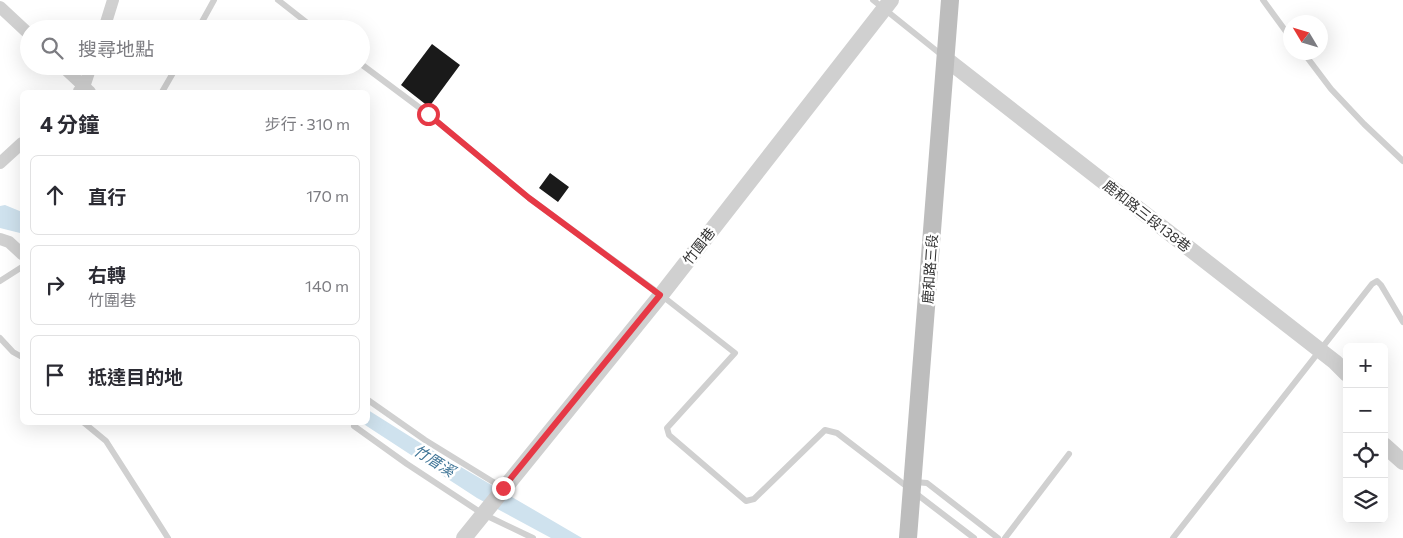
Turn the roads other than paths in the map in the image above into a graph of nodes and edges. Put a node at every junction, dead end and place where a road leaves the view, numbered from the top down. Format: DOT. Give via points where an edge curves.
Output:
graph roads {
  1 [pos="113,0"];
  2 [pos="214,0"];
  3 [pos="278,0"];
  4 [pos="950,0"];
  5 [pos="1263,0"];
  6 [pos="883,3"];
  7 [pos="0,7"];
  8 [pos="107,20"];
  9 [pos="203,20"];
  10 [pos="304,20"];
  11 [pos="20,26"];
  12 [pos="1283,27"];
  13 [pos="946,59"];
  14 [pos="1309,60"];
  15 [pos="370,71"];
  16 [pos="70,75"];
  17 [pos="88,75"];
  18 [pos="172,75"];
  19 [pos="83,90"];
  20 [pos="84,90"];
  21 [pos="163,90"];
  22 [pos="20,145"];
  23 [pos="1403,161"];
  24 [pos="0,163"];
  25 [pos="0,239"];
  26 [pos="20,252"];
  27 [pos="20,268"];
  28 [pos="0,281"];
  29 [pos="660,295"];
  30 [pos="1403,322"];
  31 [pos="0,338"];
  32 [pos="1320,350"];
  33 [pos="20,356"];
  34 [pos="1343,370"];
  35 [pos="370,401"];
  36 [pos="87,425"];
  37 [pos="354,426"];
  38 [pos="1388,449"];
  39 [pos="1068,454"];
  40 [pos="1403,462"];
  41 [pos="913,487"];
  42 [pos="503,488"];
  43 [pos="483,514"];
  44 [pos="168,538"];
  45 [pos="464,538"];
  46 [pos="533,538"];
  47 [pos="908,538"];
  48 [pos="974,538"];
  49 [pos="998,538"];
  50 [pos="1005,538"];
  51 [pos="1173,538"];
  1 -- 8 [label="street"];
  2 -- 9 [label="lane"];
  3 -- 10 [label="lane"];
  4 -- 13 [label="main road, 鹿和路三段"];
  5 -- 12 [label="lane"];
  6 -- 13 [label="lane"];
  6 -- 29 [label="street, 竹圍巷"];
  7 -- 11 [label="street"];
  13 -- 32 [label="street, 鹿和路三段138巷"];
  13 -- 41 [label="main road, 鹿和路三段"];
  14 -- 23 [label="lane" via="1331,89"];
  15 -- 29 [label="lane" via="529,198"];
  16 -- 19 [label="street"];
  17 -- 20 [label="street"];
  18 -- 21 [label="lane"];
  22 -- 24 [label="street"];
  25 -- 26 [label="street"];
  27 -- 28 [label="lane"];
  29 -- 41 [label="lane" via="736,352 667,428 669,435 746,502 754,499 825,430 836,432"];
  29 -- 42 [label="street, 竹圍巷"];
  30 -- 32 [label="lane" via="1377,281"];
  31 -- 33 [label="lane"];
  32 -- 34 [label="street, 鹿和路三段138巷"];
  32 -- 51 [label="lane"];
  35 -- 42 [label="lane"];
  36 -- 44 [label="lane" via="106,441"];
  37 -- 43 [label="lane"];
  38 -- 40 [label="street"];
  39 -- 50 [label="lane"];
  41 -- 47 [label="main road, 鹿和路三段"];
  41 -- 48 [label="lane"];
  41 -- 49 [label="lane" via="927,483"];
  42 -- 43 [label="street, 竹圍巷"];
  43 -- 45 [label="street, 竹圍巷"];
  43 -- 46 [label="lane"];
}
